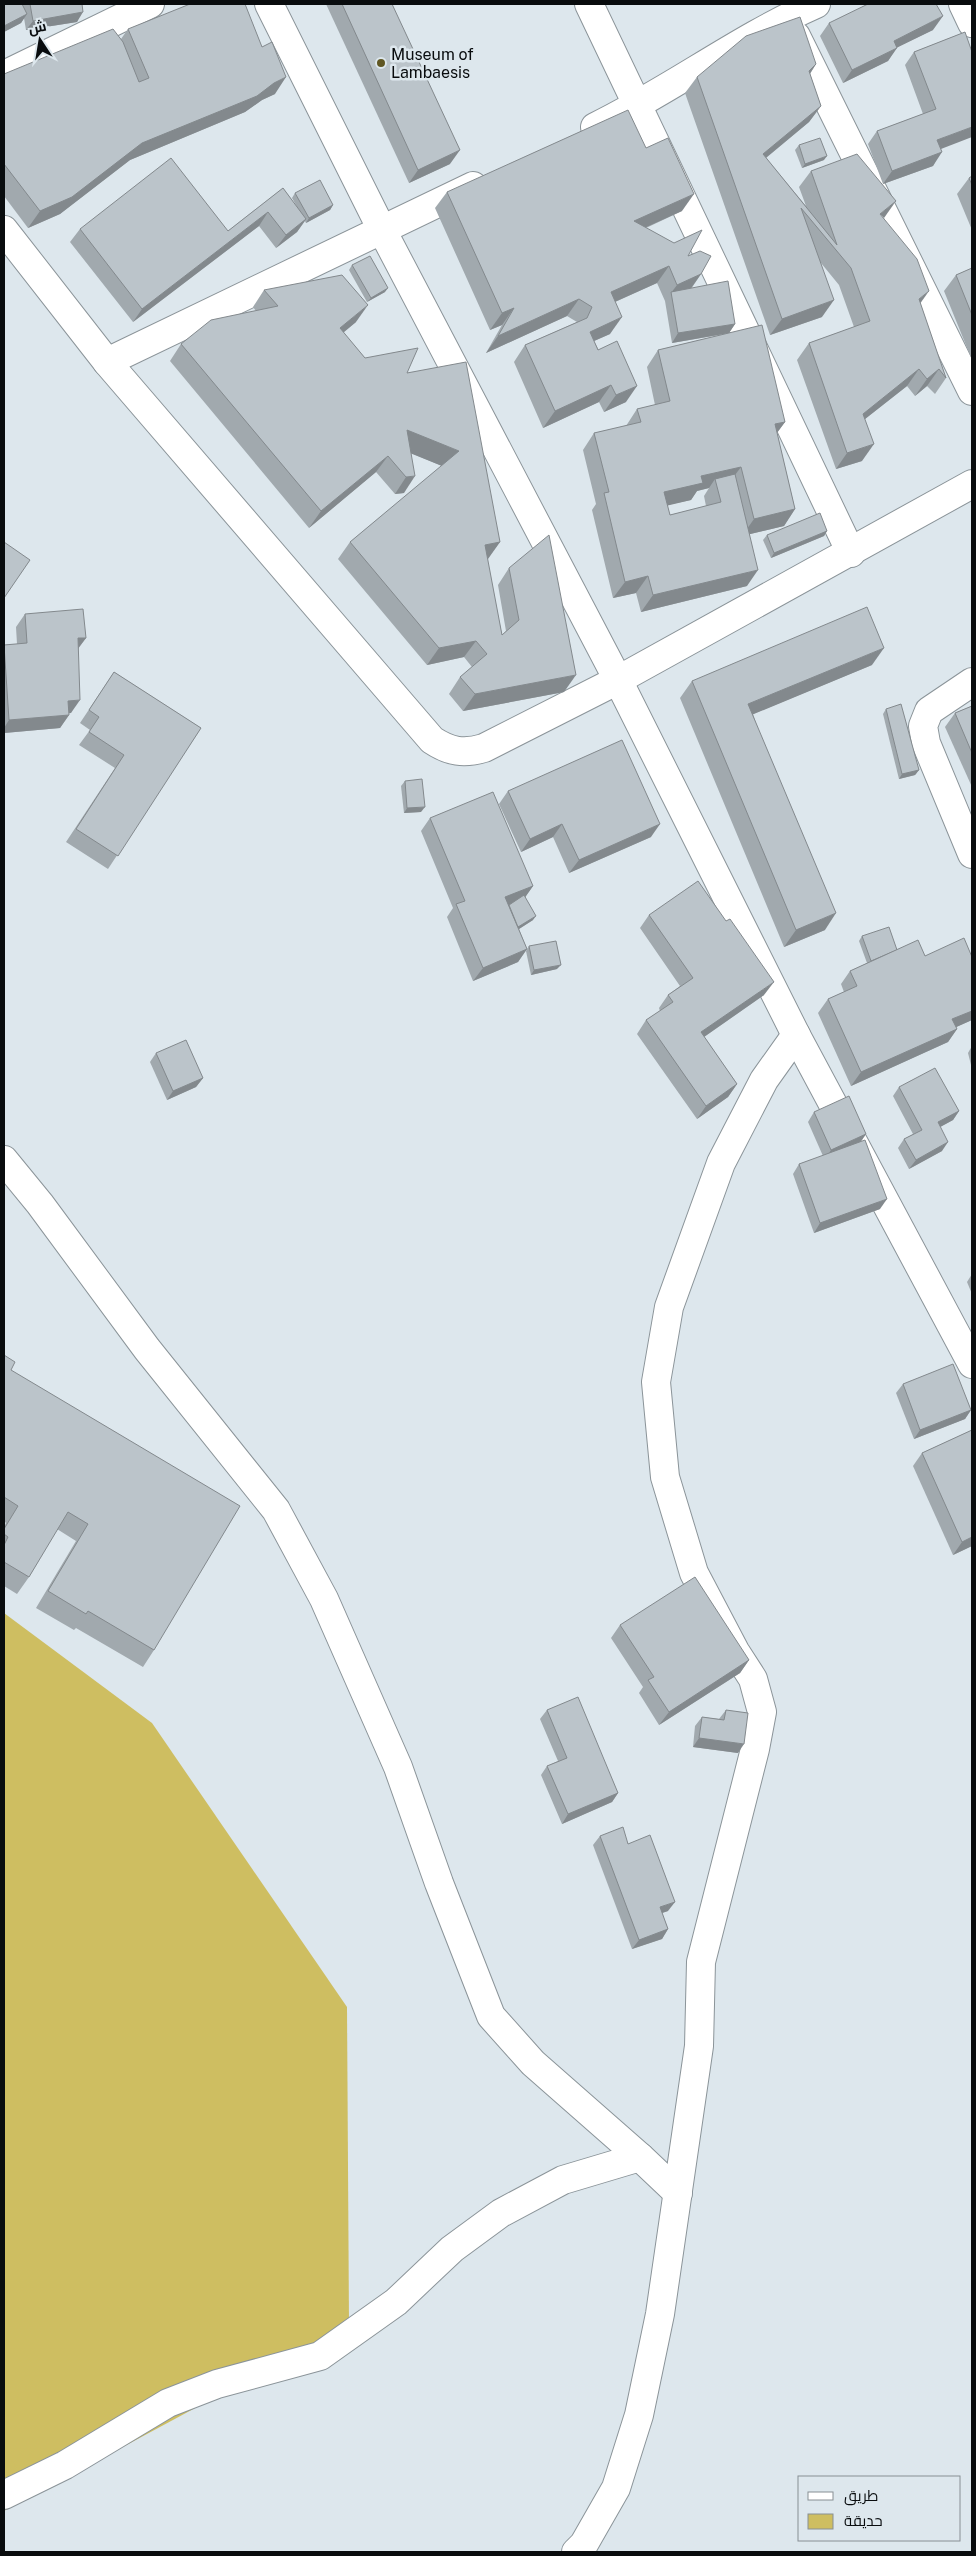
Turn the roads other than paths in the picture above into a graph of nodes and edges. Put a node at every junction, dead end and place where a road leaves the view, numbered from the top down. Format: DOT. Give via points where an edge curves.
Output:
graph roads {
  1 [pos="150,4"];
  2 [pos="269,4"];
  3 [pos="589,4"];
  4 [pos="816,4"];
  5 [pos="963,4"];
  6 [pos="783,10"];
  7 [pos="972,23"];
  8 [pos="4,74"];
  9 [pos="637,107"];
  10 [pos="575,137"];
  11 [pos="496,175"];
  12 [pos="4,230"];
  13 [pos="382,230"];
  14 [pos="107,362"];
  15 [pos="972,391"];
  16 [pos="972,484"];
  17 [pos="851,553"];
  18 [pos="618,680"];
  19 [pos="972,682"];
  20 [pos="972,854"];
  21 [pos="796,1035"];
  22 [pos="4,1160"];
  23 [pos="972,1364"];
  24 [pos="640,2157"];
  25 [pos="678,2193"];
  26 [pos="4,2495"];
  27 [pos="576,2552"];
  1 -- 8 [label="street"];
  2 -- 13 [label="street"];
  3 -- 9 [label="street"];
  4 -- 6 [label="street"];
  5 -- 7 [label="street"];
  6 -- 9 [label="street"];
  6 -- 15 [label="street"];
  9 -- 10 [label="street"];
  9 -- 17 [label="street"];
  11 -- 13 [label="street"];
  12 -- 14 [label="street"];
  13 -- 14 [label="street"];
  13 -- 18 [label="street"];
  14 -- 18 [label="street" via="432,740 444,748 471,752 484,748"];
  16 -- 17 [label="street"];
  17 -- 18 [label="street"];
  18 -- 21 [label="street"];
  19 -- 20 [label="street" via="929,711 923,726 926,743"];
  21 -- 23 [label="street"];
  21 -- 25 [label="street" via="764,1080 721,1163 669,1307 656,1382 665,1477 694,1574 753,1679 762,1712 701,1962 699,2046"];
  22 -- 24 [label="street" via="147,1349 276,1510 324,1599 398,1767 491,2016 533,2064"];
  24 -- 25 [label="street"];
  24 -- 26 [label="street" via="563,2180 501,2213 452,2249 396,2302 320,2356 217,2384 168,2403 65,2465"];
  25 -- 27 [label="street" via="660,2314 639,2415 616,2488 584,2544"];
}
